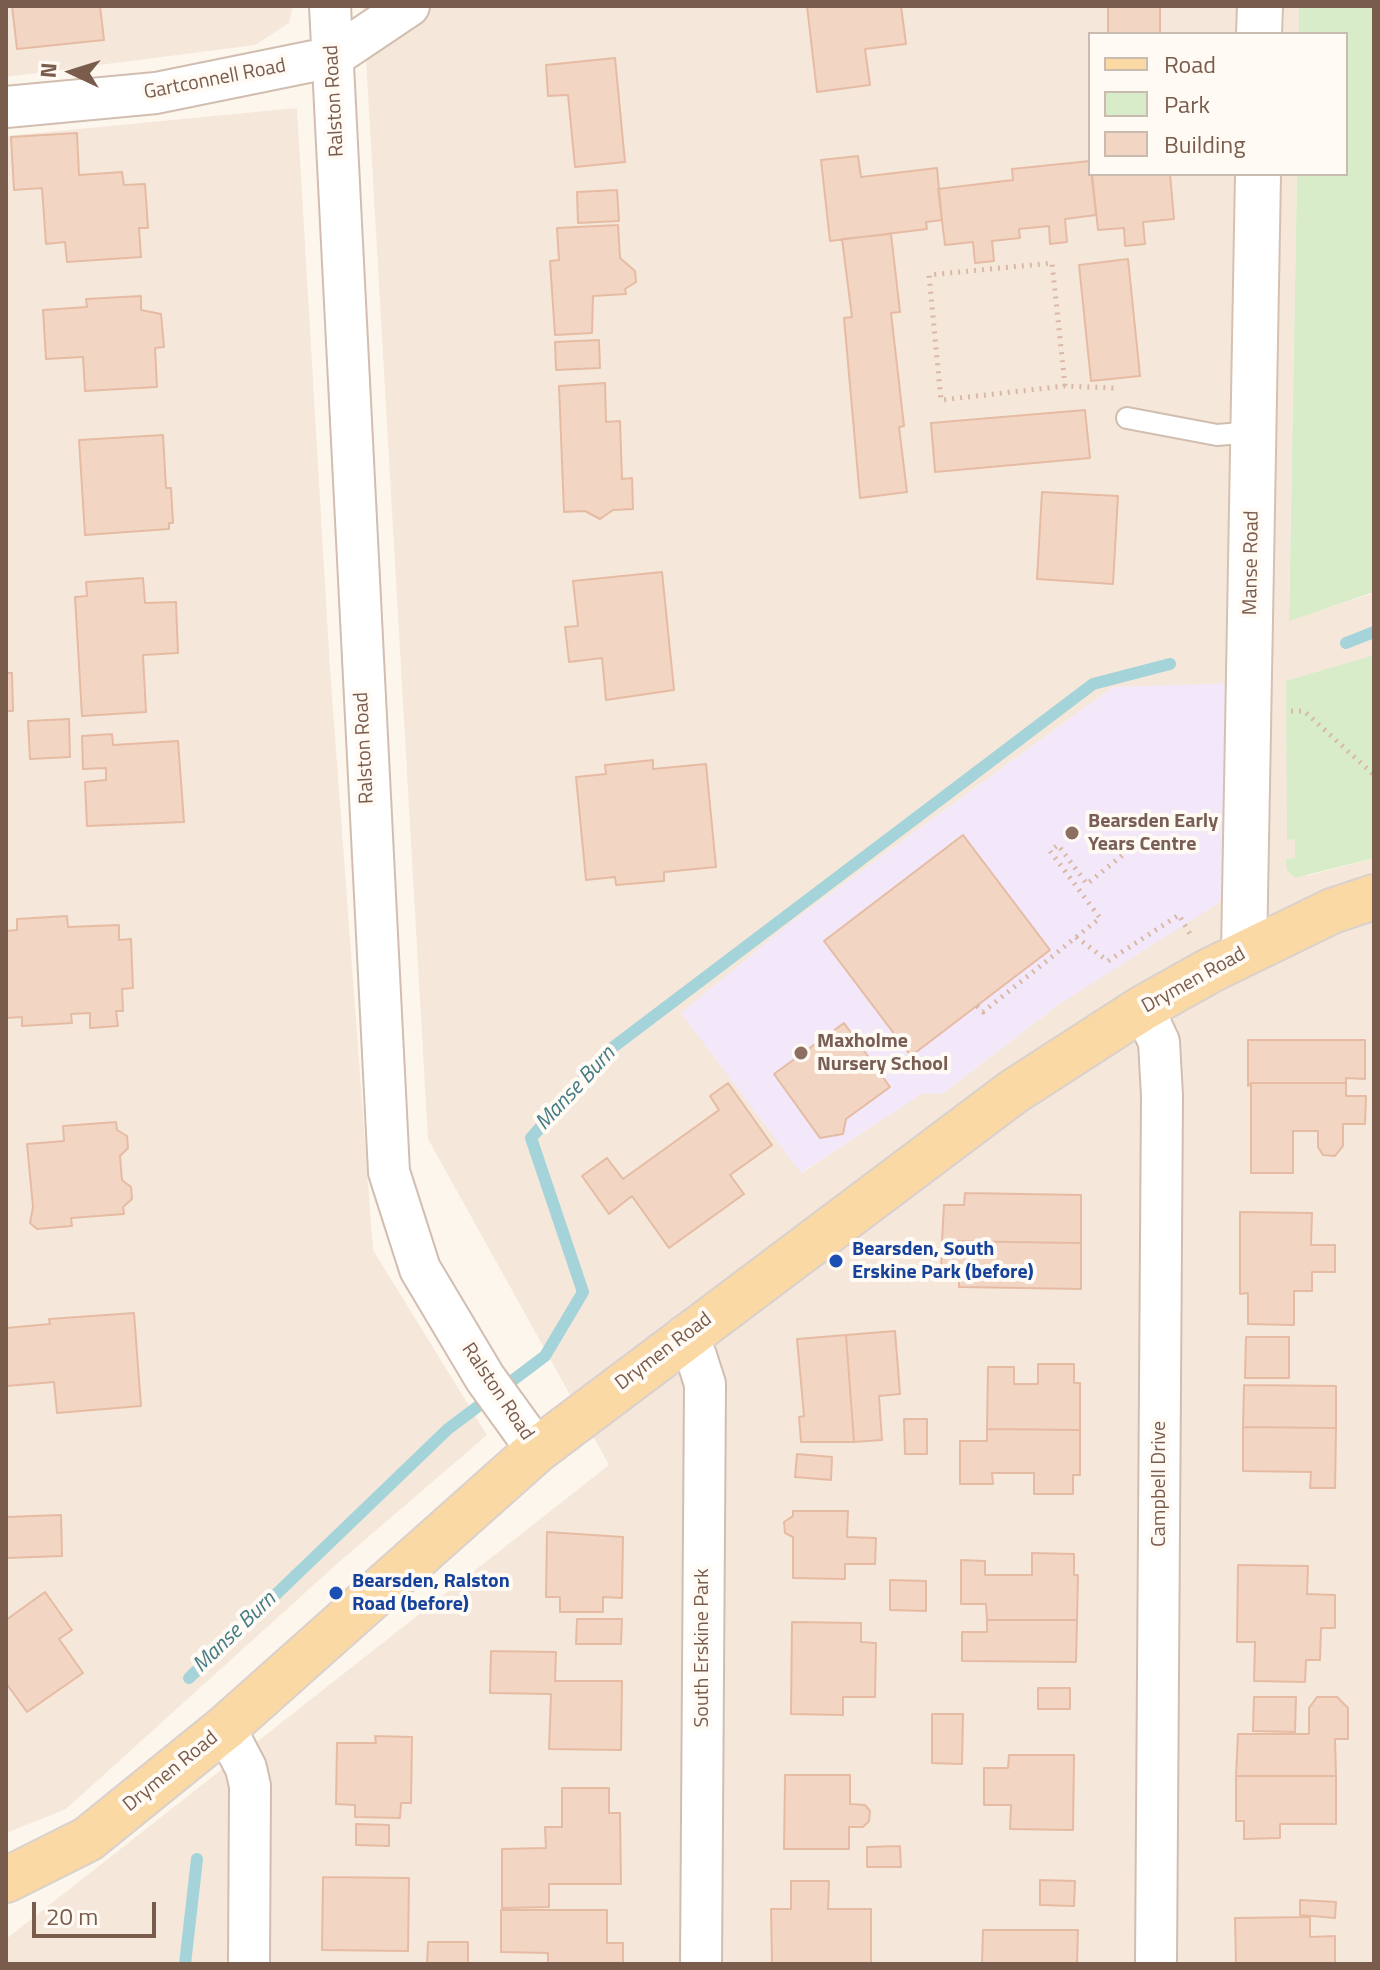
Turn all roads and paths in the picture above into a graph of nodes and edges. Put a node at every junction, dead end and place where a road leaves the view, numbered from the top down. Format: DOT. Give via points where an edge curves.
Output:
graph roads {
  1 [pos="330,6"];
  2 [pos="409,6"];
  3 [pos="1260,6"];
  4 [pos="1259,32"];
  5 [pos="333,57"];
  6 [pos="6,107"];
  7 [pos="1258,176"];
  8 [pos="1065,386"];
  9 [pos="1127,418"];
  10 [pos="1254,432"];
  11 [pos="1250,712"];
  12 [pos="1374,775"];
  13 [pos="1130,849"];
  14 [pos="1374,897"];
  15 [pos="1076,937"];
  16 [pos="1228,961"];
  17 [pos="977,1006"];
  18 [pos="1143,1008"];
  19 [pos="685,1336"];
  20 [pos="526,1435"];
  21 [pos="225,1728"];
  22 [pos="6,1880"];
  23 [pos="249,1964"];
  24 [pos="701,1964"];
  25 [pos="1156,1964"];
  1 -- 5 [label="street, Ralston Road"];
  2 -- 5 [label="street, Gartconnell Road"];
  3 -- 4 [label="street"];
  5 -- 6 [label="street, Gartconnell Road" via="156,93"];
  5 -- 20 [label="street, Ralston Road" via="389,1172 420,1269"];
  7 -- 10 [label="street, Manse Road"];
  8 -- 8 [label="path" via="941,400 929,275 1052,263"];
  8 -- 9 [label="path" via="1125,388"];
  9 -- 10 [label="lane" via="1217,435"];
  10 -- 11 [label="street, Manse Road"];
  11 -- 12 [label="path" via="1304,711"];
  11 -- 16 [label="street, Manse Road"];
  13 -- 15 [label="path" via="1087,884 1058,845 1050,851 1100,918"];
  14 -- 16 [label="main road, Drymen Road" via="1332,911"];
  15 -- 16 [label="path" via="1108,961 1179,915"];
  15 -- 17 [label="path" via="983,1012"];
  16 -- 18 [label="main road, Drymen Road"];
  18 -- 19 [label="main road, Drymen Road" via="1013,1092"];
  18 -- 25 [label="street, Campbell Drive" via="1159,1042 1162,1096"];
  19 -- 20 [label="main road, Drymen Road"];
  19 -- 24 [label="street, South Erskine Park" via="705,1384"];
  20 -- 21 [label="main road, Drymen Road"];
  21 -- 22 [label="main road, Drymen Road" via="88,1839"];
  21 -- 23 [label="street" via="250,1786"];
}
